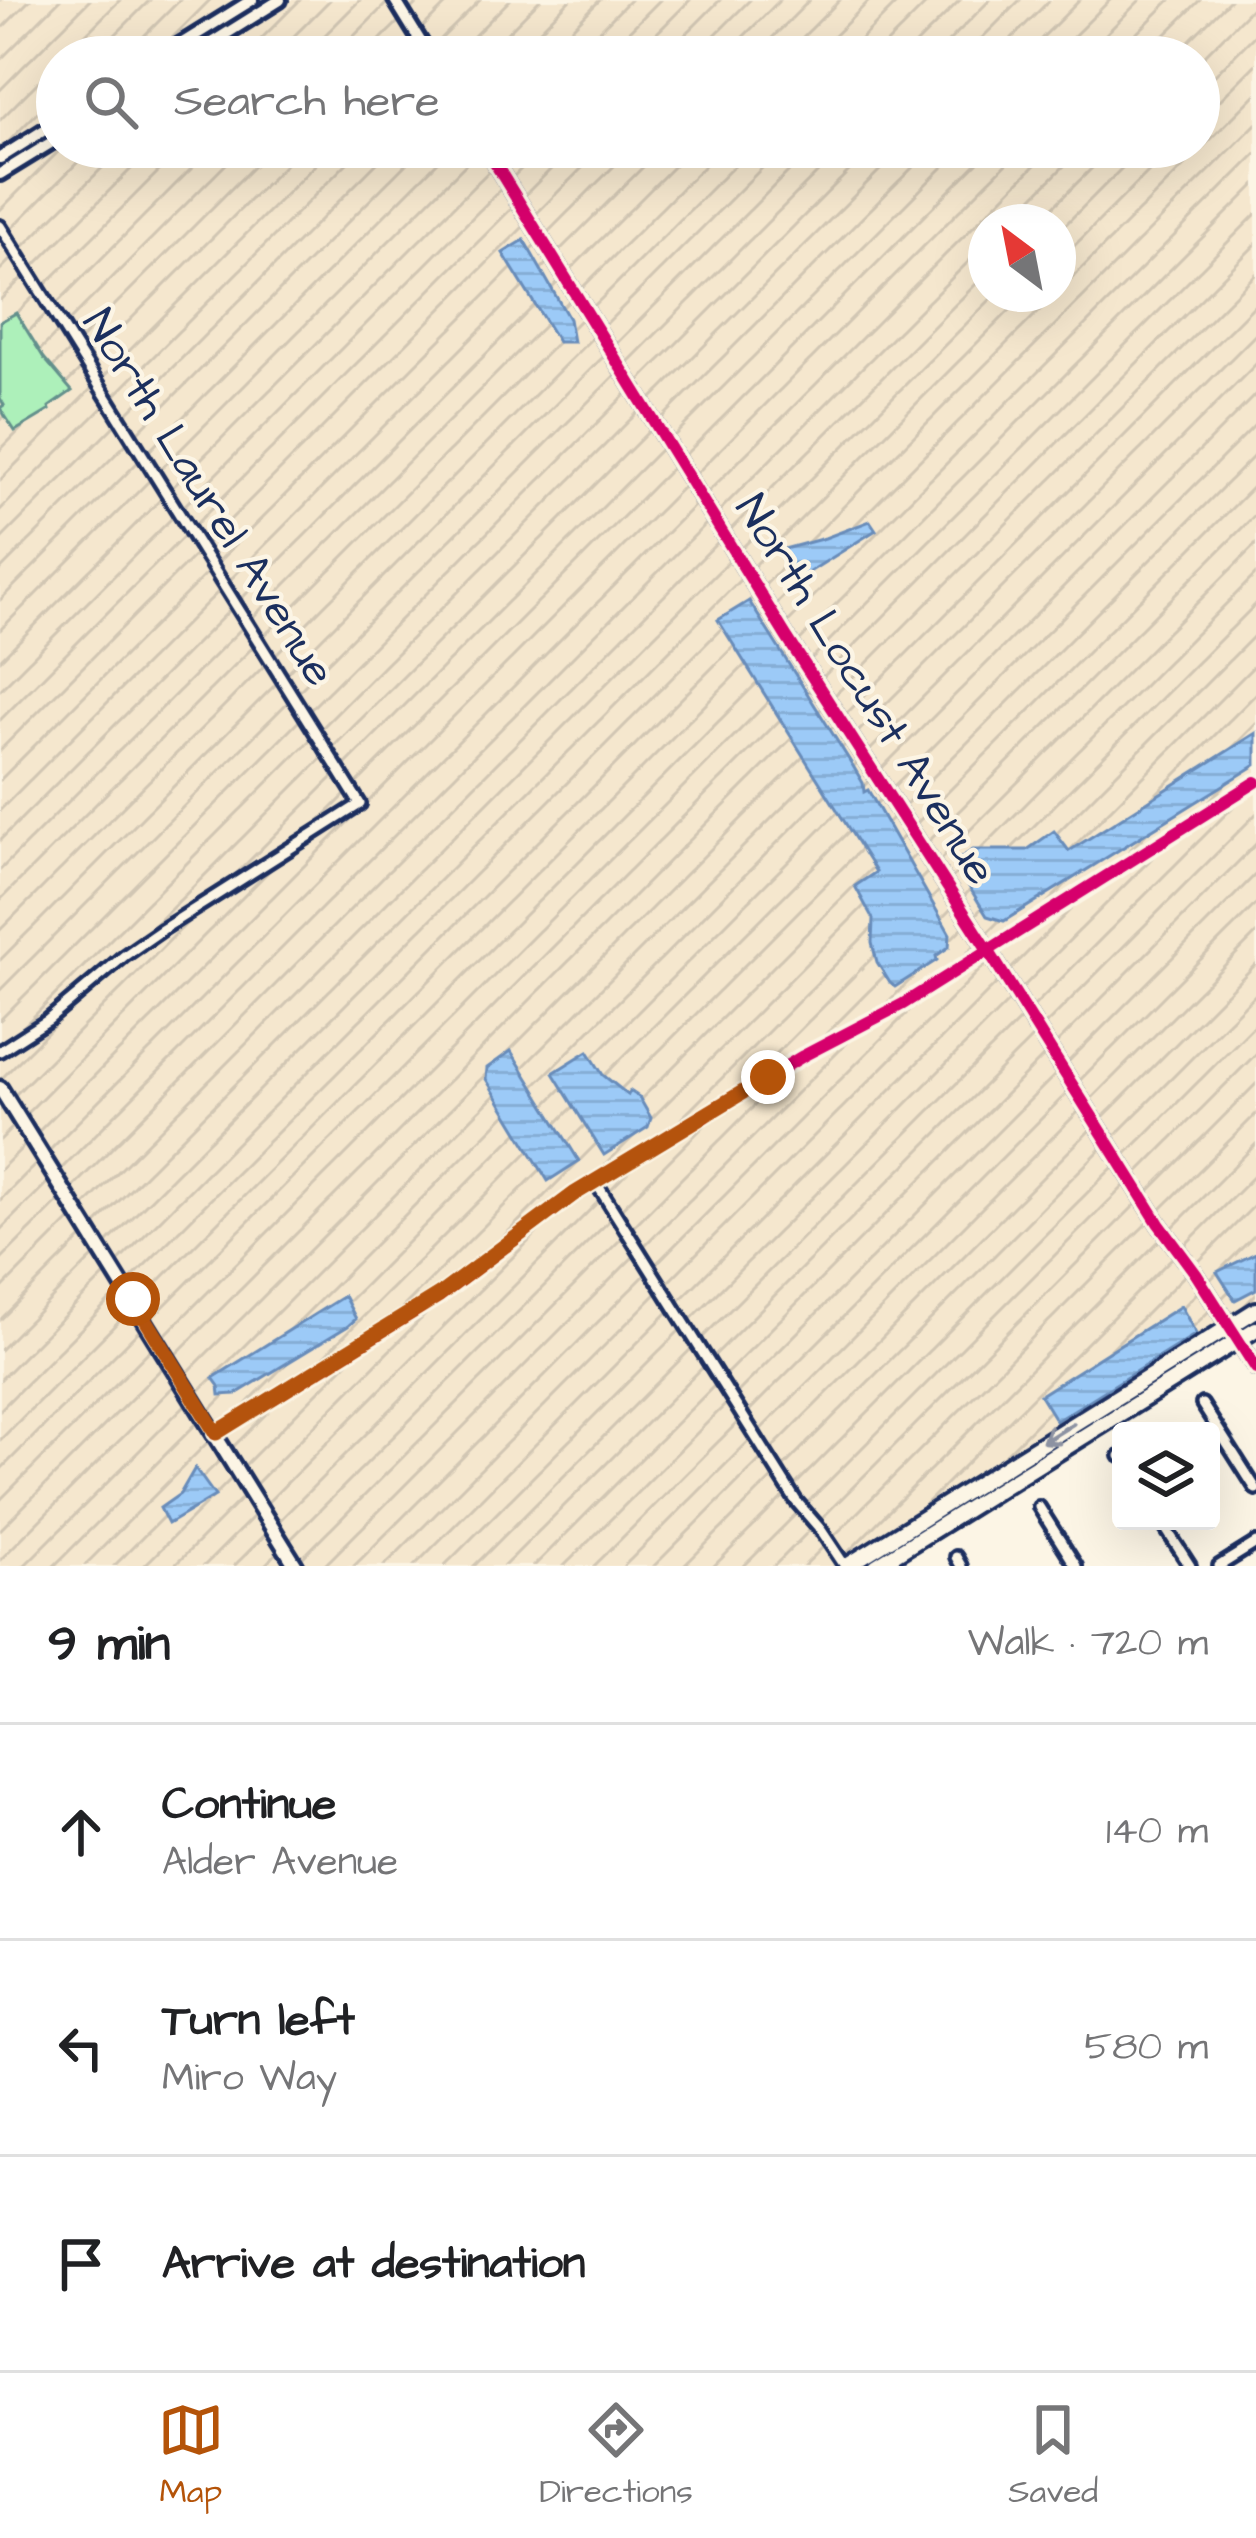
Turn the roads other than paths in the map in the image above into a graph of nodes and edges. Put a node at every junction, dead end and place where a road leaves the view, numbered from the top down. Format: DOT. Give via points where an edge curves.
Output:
graph roads {
  1 [pos="252,0"];
  2 [pos="280,0"];
  3 [pos="395,0"];
  4 [pos="194,36"];
  5 [pos="223,36"];
  6 [pos="417,36"];
  7 [pos="36,135"];
  8 [pos="36,152"];
  9 [pos="0,158"];
  10 [pos="498,168"];
  11 [pos="0,175"];
  12 [pos="0,226"];
  13 [pos="1256,782"];
  14 [pos="988,950"];
  15 [pos="0,1051"];
  16 [pos="0,1088"];
  17 [pos="595,1181"];
  18 [pos="1256,1310"];
  19 [pos="1256,1330"];
  20 [pos="1234,1334"];
  21 [pos="1256,1368"];
  22 [pos="1202,1404"];
  23 [pos="216,1433"];
  24 [pos="1256,1490"];
  25 [pos="1039,1507"];
  26 [pos="1167,1530"];
  27 [pos="1256,1543"];
  28 [pos="296,1566"];
  29 [pos="846,1566"];
  30 [pos="876,1566"];
  31 [pos="1076,1566"];
  32 [pos="1190,1566"];
  33 [pos="1219,1566"];
  1 -- 4 [label="street"];
  2 -- 5 [label="street"];
  3 -- 6 [label="street"];
  7 -- 9 [label="street"];
  8 -- 11 [label="street"];
  10 -- 14 [label="street, North Locust Avenue"];
  12 -- 15 [label="street, North Laurel Avenue" via="360,804 163,929"];
  13 -- 14 [label="street"];
  14 -- 17 [label="street"];
  14 -- 20 [label="street, North Locust Avenue"];
  16 -- 23 [label="main road"];
  17 -- 23 [label="street" via="439,1295"];
  17 -- 29 [label="street" via="796,1502"];
  18 -- 20 [label="main road"];
  19 -- 20 [label="main road"];
  20 -- 21 [label="street, North Locust Avenue"];
  20 -- 29 [label="main road, one-way"];
  20 -- 30 [label="main road"];
  22 -- 24 [label="street"];
  23 -- 28 [label="main road"];
  25 -- 31 [label="street"];
  26 -- 32 [label="street"];
  27 -- 33 [label="street"];
}
